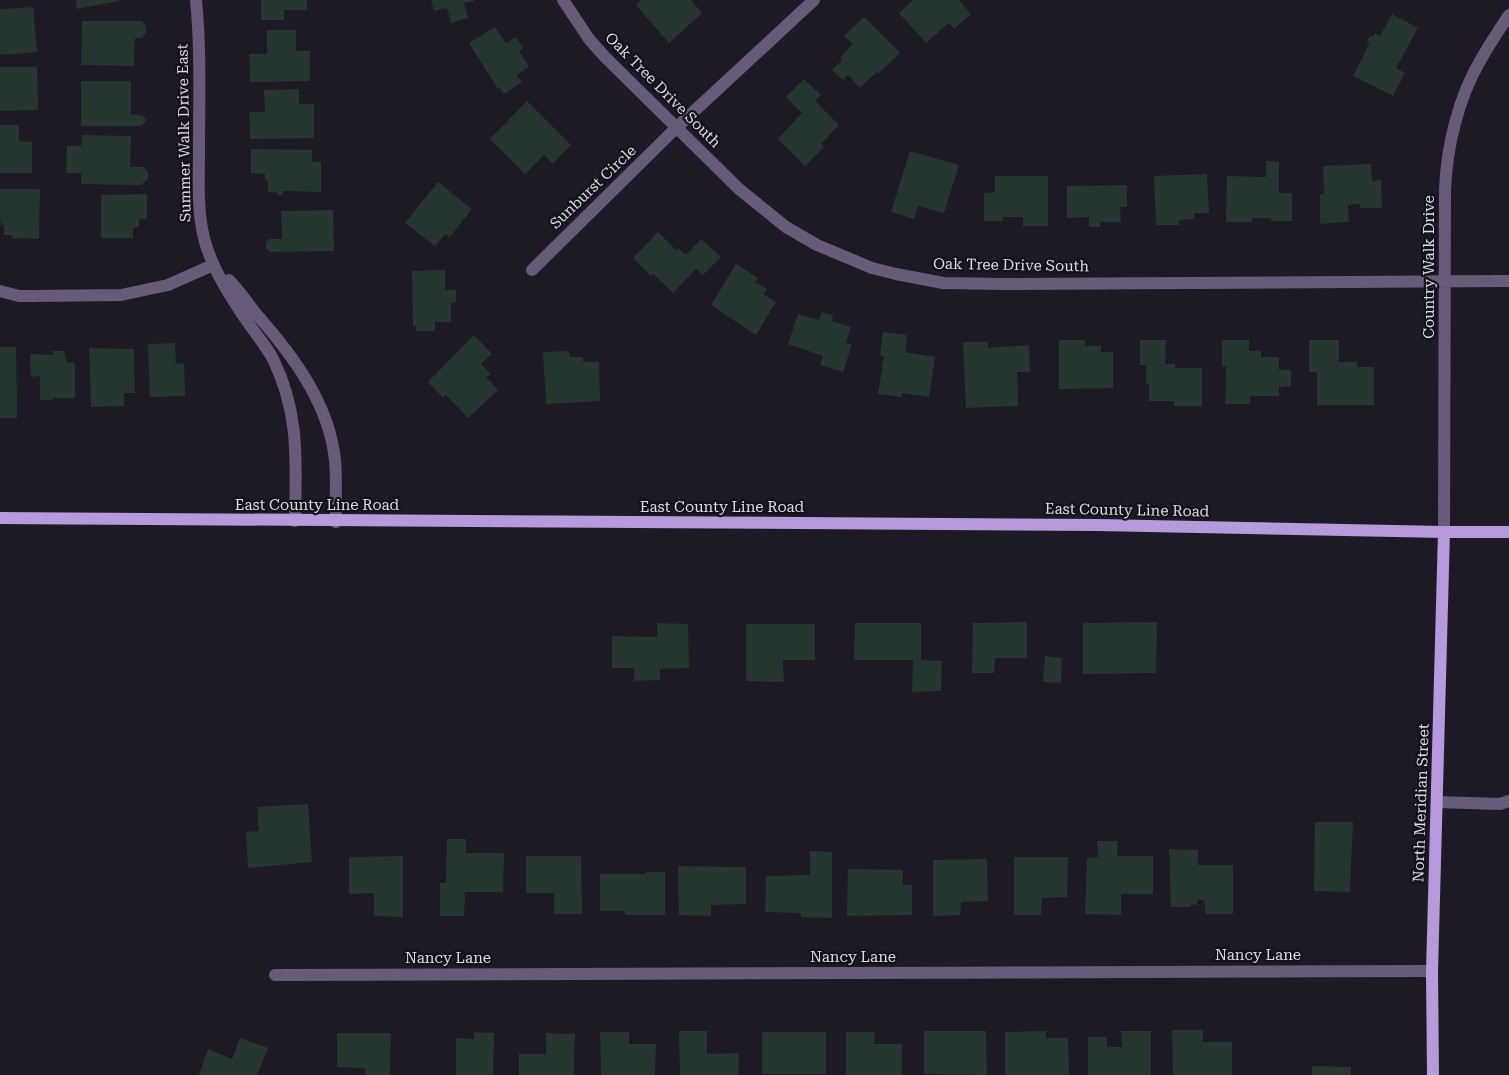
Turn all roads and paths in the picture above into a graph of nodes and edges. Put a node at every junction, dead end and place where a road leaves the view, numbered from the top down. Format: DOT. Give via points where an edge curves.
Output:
graph roads {
  1 [pos="196,0"];
  2 [pos="563,0"];
  3 [pos="814,0"];
  4 [pos="1509,15"];
  5 [pos="676,128"];
  6 [pos="213,265"];
  7 [pos="532,270"];
  8 [pos="1445,281"];
  9 [pos="1509,281"];
  10 [pos="0,291"];
  11 [pos="0,518"];
  12 [pos="295,521"];
  13 [pos="336,522"];
  14 [pos="1444,532"];
  15 [pos="1509,532"];
  16 [pos="1509,801"];
  17 [pos="1437,802"];
  18 [pos="1432,971"];
  19 [pos="275,975"];
  20 [pos="1433,1075"];
  1 -- 6 [label="street, Summer Walk Drive East" via="200,212 204,239"];
  2 -- 5 [label="street, Oak Tree Drive South" via="589,39"];
  3 -- 5 [label="street, Sunburst Circle"];
  4 -- 8 [label="street, Country Walk Drive" via="1479,62 1454,130 1446,178"];
  5 -- 7 [label="street, Sunburst Circle"];
  5 -- 8 [label="street, Oak Tree Drive South" via="739,189 786,227 839,255 896,274 942,283 1002,284"];
  6 -- 10 [label="street" via="168,285 120,295 19,296"];
  6 -- 12 [label="street, Summer Walk Drive East" via="272,357 285,388 296,447"];
  6 -- 13 [label="street, Summer Walk Drive East" via="234,284 305,376 328,429 335,460"];
  8 -- 9 [label="street, Oak Tree Drive South"];
  8 -- 14 [label="street, Country Walk Drive"];
  11 -- 12 [label="main road, East County Line Road"];
  12 -- 13 [label="main road, East County Line Road"];
  13 -- 14 [label="main road, East County Line Road" via="1098,525"];
  14 -- 15 [label="main road, East County Line Road"];
  14 -- 17 [label="main road, North Meridian Street"];
  16 -- 17 [label="street" via="1500,804"];
  17 -- 18 [label="main road, North Meridian Street"];
  18 -- 19 [label="street, Nancy Lane"];
  18 -- 20 [label="main road, North Meridian Street"];
}
